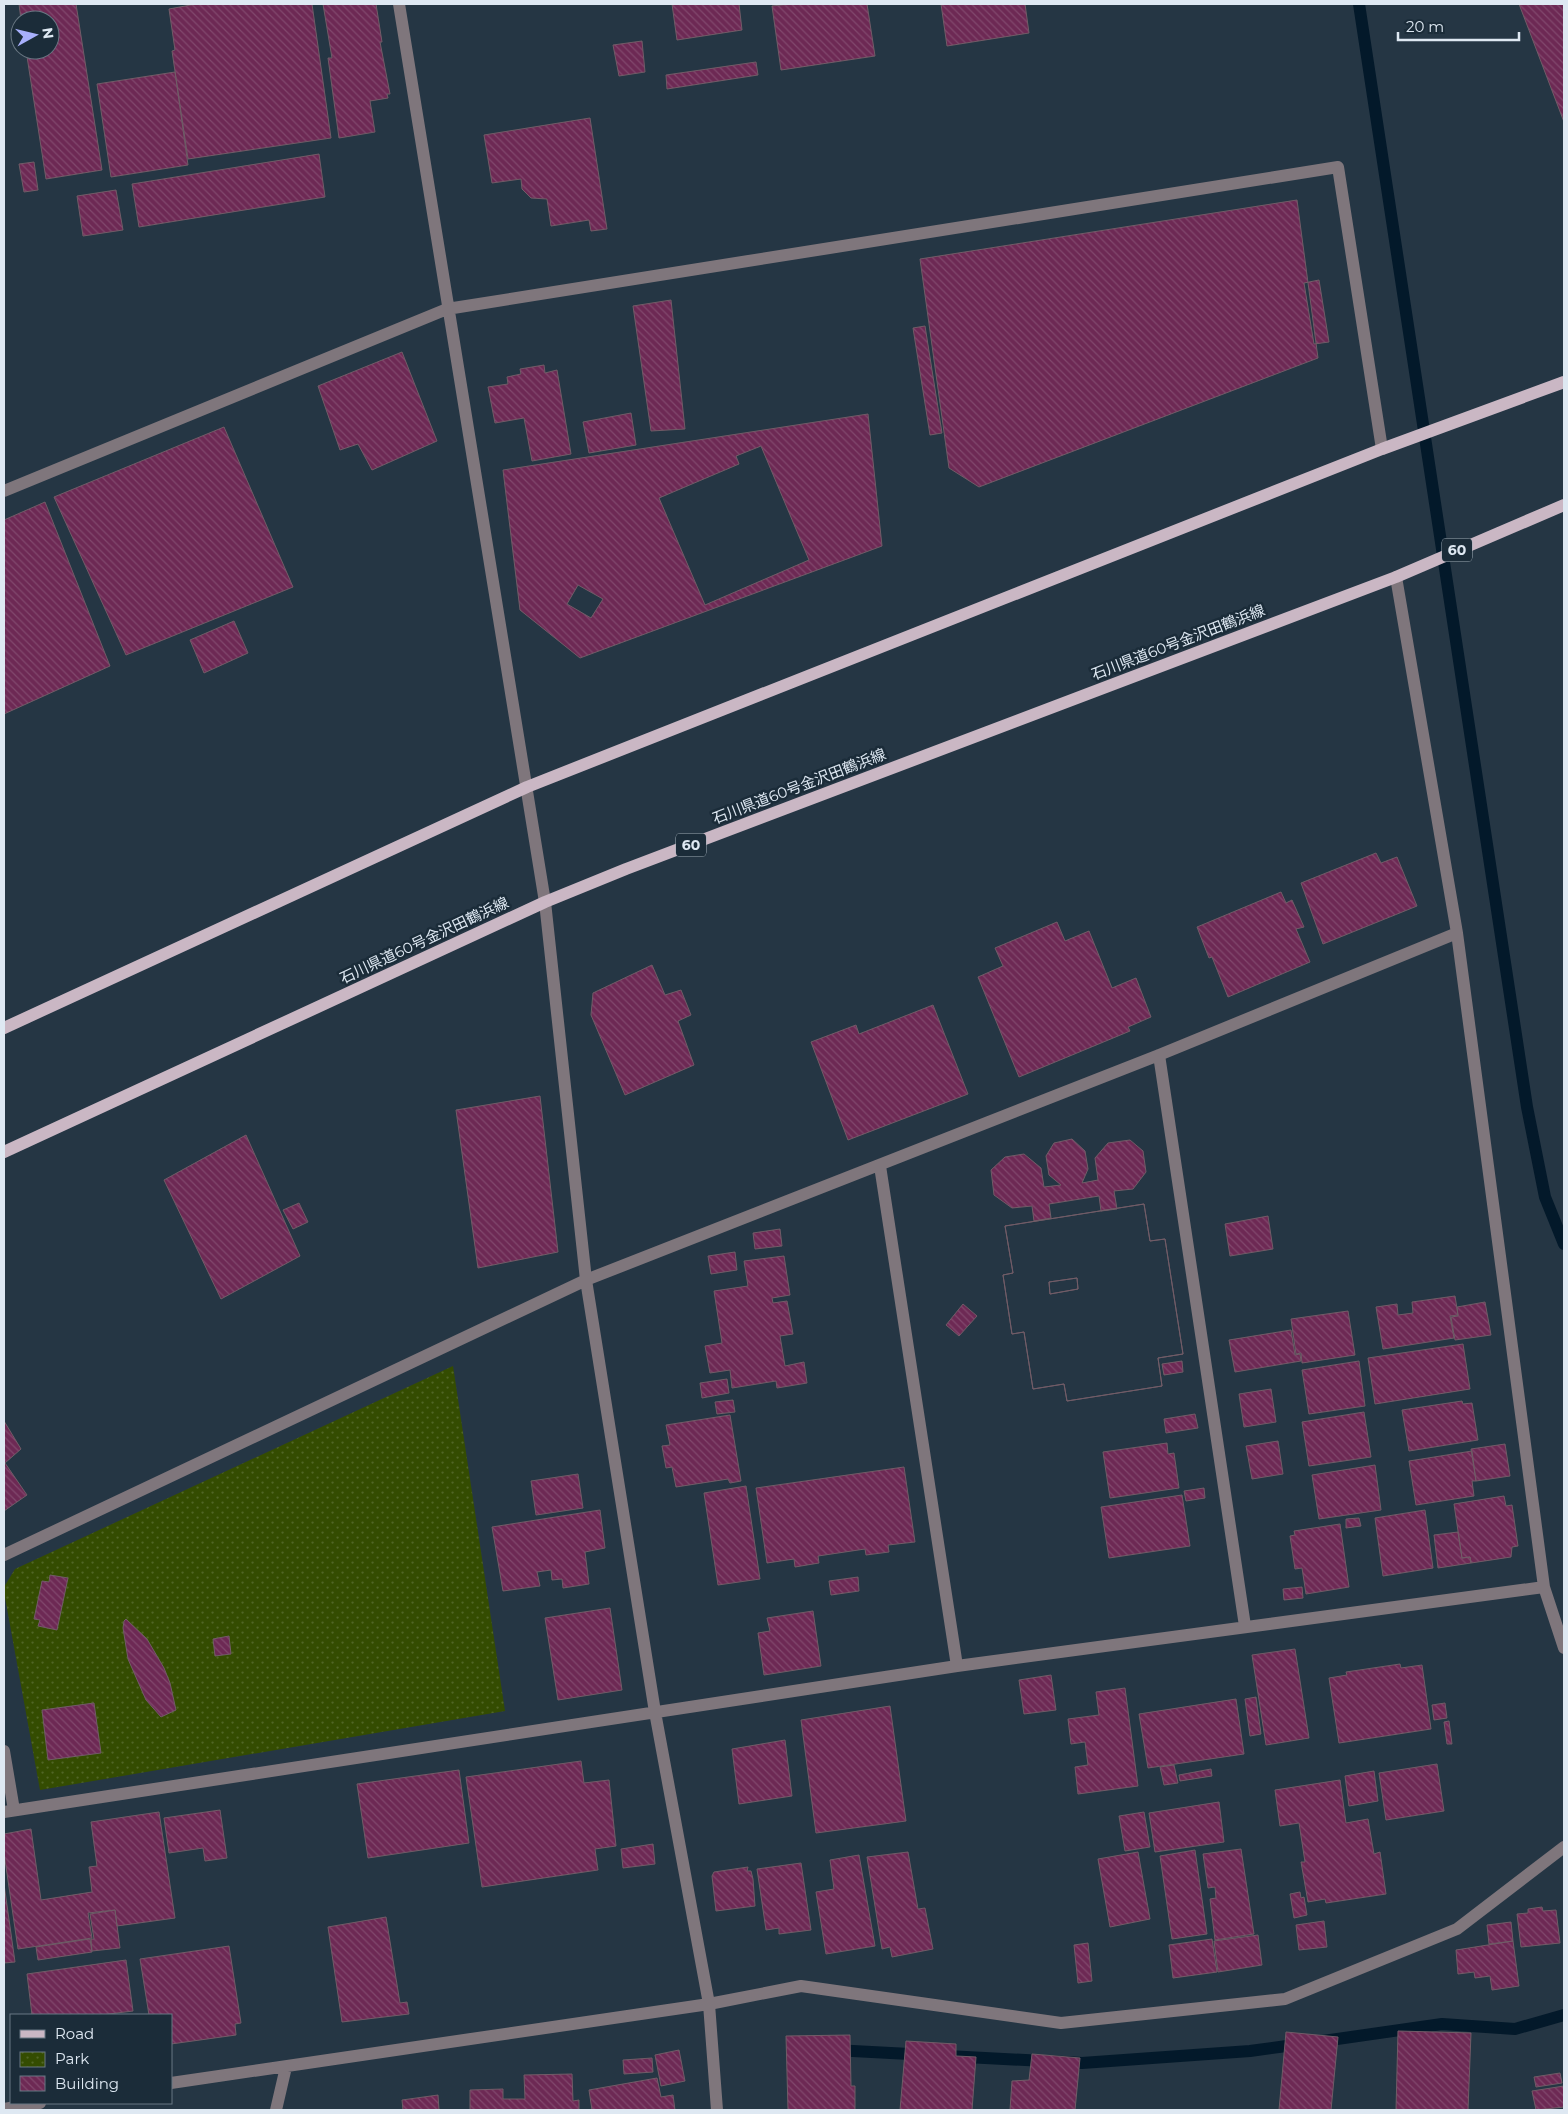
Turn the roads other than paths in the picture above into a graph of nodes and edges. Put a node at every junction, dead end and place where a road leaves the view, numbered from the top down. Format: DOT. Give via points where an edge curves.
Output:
graph roads {
  1 [pos="399,4"];
  2 [pos="447,309"];
  3 [pos="1564,382"];
  4 [pos="1382,449"];
  5 [pos="4,491"];
  6 [pos="1564,505"];
  7 [pos="1396,577"];
  8 [pos="527,787"];
  9 [pos="545,902"];
  10 [pos="1457,933"];
  11 [pos="4,1028"];
  12 [pos="1159,1055"];
  13 [pos="4,1152"];
  14 [pos="880,1166"];
  15 [pos="586,1280"];
  16 [pos="4,1555"];
  17 [pos="1544,1587"];
  18 [pos="1245,1626"];
  19 [pos="1564,1648"];
  20 [pos="957,1666"];
  21 [pos="655,1712"];
  22 [pos="4,1752"];
  23 [pos="9,1811"];
  24 [pos="1564,1847"];
  25 [pos="709,2004"];
  26 [pos="286,2067"];
  27 [pos="172,2084"];
  28 [pos="33,2104"];
  29 [pos="4,2108"];
  30 [pos="276,2110"];
  31 [pos="717,2110"];
  1 -- 2 [label="street"];
  2 -- 4 [label="street" via="1338,167"];
  2 -- 5 [label="street"];
  2 -- 8 [label="street"];
  3 -- 4 [label="main road"];
  4 -- 8 [label="main road"];
  6 -- 7 [label="main road, 石川県道60号金沢田鶴浜線 / 60"];
  7 -- 9 [label="main road, 石川県道60号金沢田鶴浜線 / 60"];
  7 -- 10 [label="street"];
  8 -- 9 [label="street"];
  8 -- 11 [label="main road"];
  9 -- 13 [label="main road, 石川県道60号金沢田鶴浜線 / 60"];
  9 -- 15 [label="street"];
  10 -- 12 [label="street"];
  10 -- 17 [label="street"];
  12 -- 14 [label="street"];
  12 -- 18 [label="street"];
  14 -- 15 [label="street"];
  14 -- 20 [label="street"];
  15 -- 16 [label="street"];
  15 -- 21 [label="street"];
  17 -- 18 [label="street"];
  17 -- 19 [label="street"];
  18 -- 20 [label="street"];
  20 -- 21 [label="street"];
  21 -- 23 [label="street"];
  21 -- 25 [label="street"];
  22 -- 23 [label="street"];
  24 -- 25 [label="street" via="1457,1929 1285,1999 1061,2023 801,1986"];
  25 -- 26 [label="street"];
  25 -- 31 [label="street"];
  26 -- 27 [label="street"];
  26 -- 30 [label="street"];
  28 -- 29 [label="street"];
}
